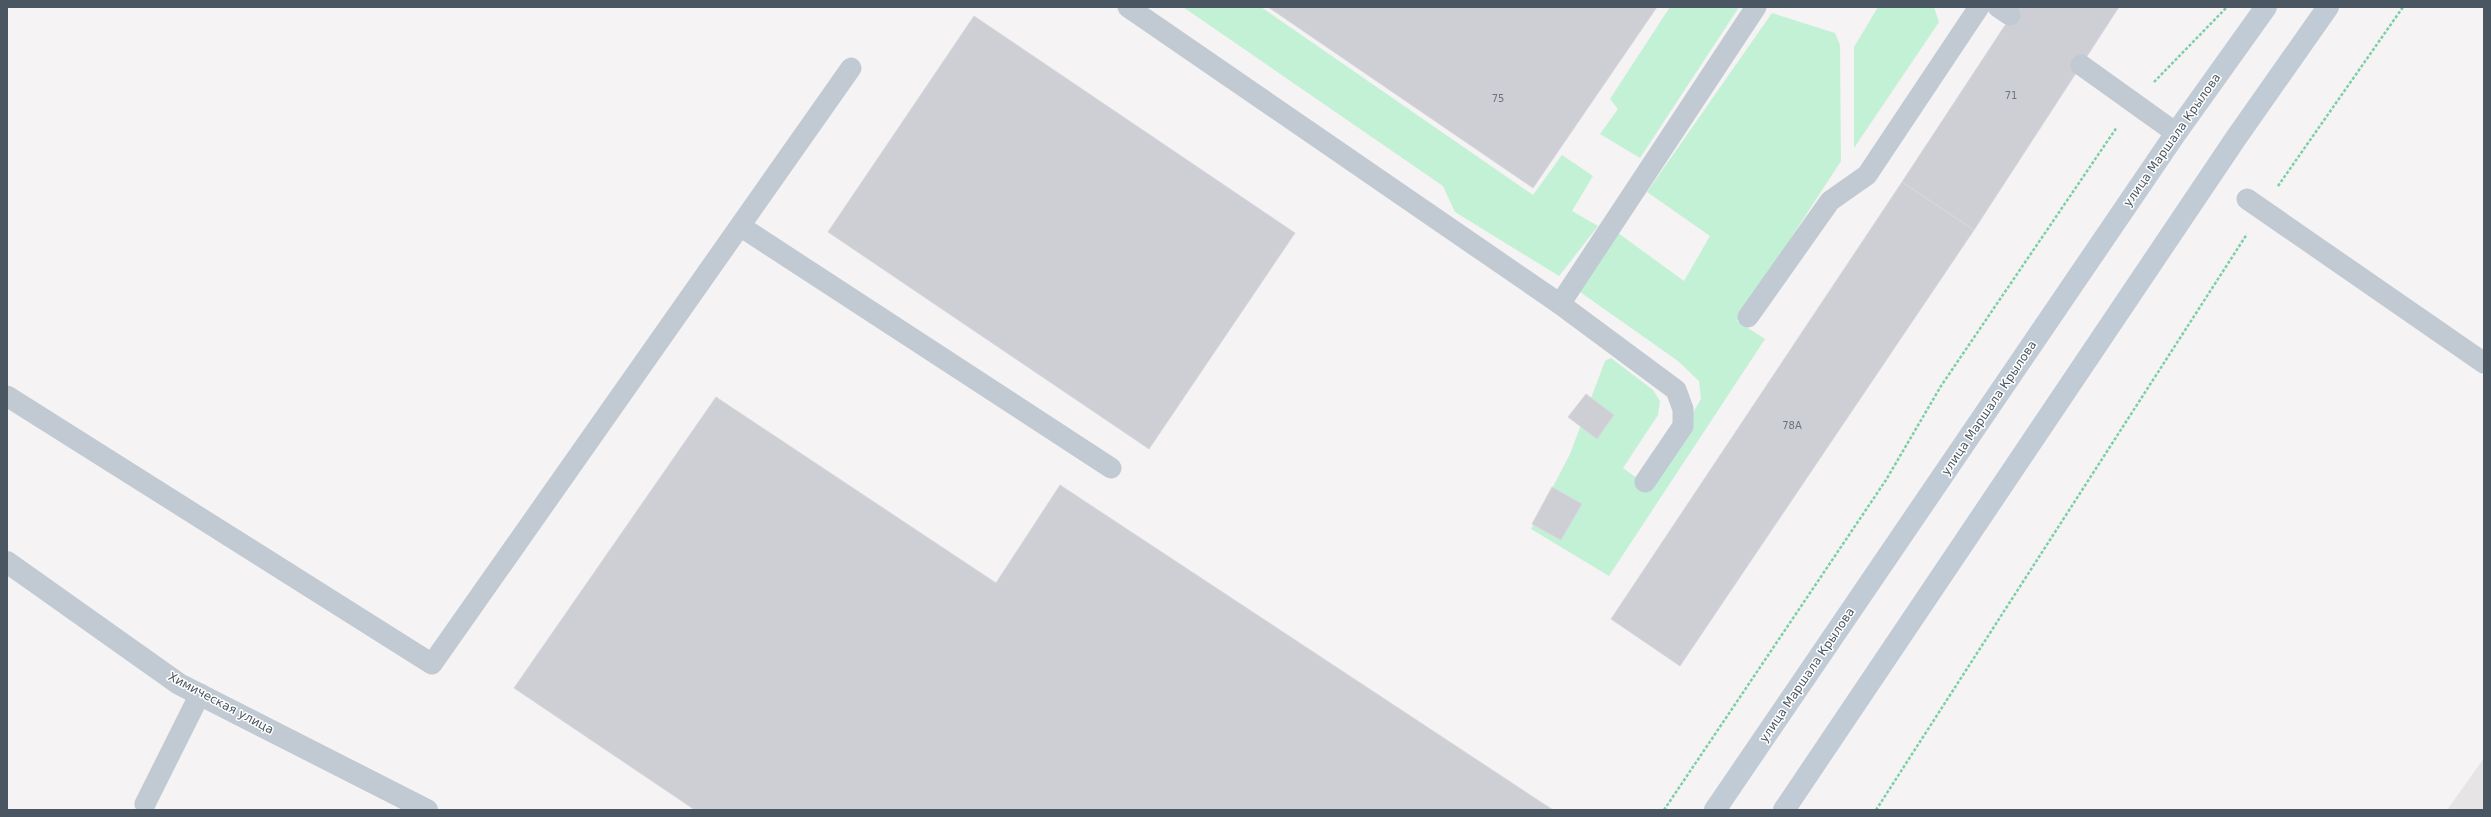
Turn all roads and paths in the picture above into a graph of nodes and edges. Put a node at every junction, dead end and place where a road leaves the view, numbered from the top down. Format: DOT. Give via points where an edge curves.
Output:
graph roads {
  1 [pos="1756,7"];
  2 [pos="1979,7"];
  3 [pos="2227,7"];
  4 [pos="2266,7"];
  5 [pos="2328,7"];
  6 [pos="2403,7"];
  7 [pos="1131,8"];
  8 [pos="2081,66"];
  9 [pos="851,68"];
  10 [pos="2134,103"];
  11 [pos="2176,133"];
  12 [pos="2254,204"];
  13 [pos="740,226"];
  14 [pos="1560,304"];
  15 [pos="1748,317"];
  16 [pos="2484,363"];
  17 [pos="7,396"];
  18 [pos="1111,468"];
  19 [pos="1645,482"];
  20 [pos="7,562"];
  21 [pos="200,694"];
  22 [pos="146,804"];
  23 [pos="427,810"];
  24 [pos="1664,810"];
  25 [pos="1715,810"];
  26 [pos="1784,810"];
  27 [pos="1876,810"];
  1 -- 14 [label="lane"];
  2 -- 15 [label="lane" via="1867,175 1830,201"];
  3 -- 10 [label="path"];
  4 -- 11 [label="main road, улица Маршала Крылова"];
  5 -- 26 [label="main road" via="2236,138"];
  6 -- 12 [label="path"];
  7 -- 14 [label="lane"];
  8 -- 10 [label="lane"];
  9 -- 13 [label="lane"];
  10 -- 11 [label="lane"];
  10 -- 24 [label="path" via="1941,386 1886,480"];
  11 -- 25 [label="main road, улица Маршала Крылова"];
  12 -- 16 [label="lane"];
  12 -- 27 [label="path"];
  13 -- 17 [label="lane" via="432,664"];
  13 -- 18 [label="lane"];
  14 -- 19 [label="lane" via="1676,390 1682,409 1683,426"];
  20 -- 21 [label="street, Химическая улица" via="179,684"];
  21 -- 22 [label="lane"];
  21 -- 23 [label="street, Химическая улица"];
}
